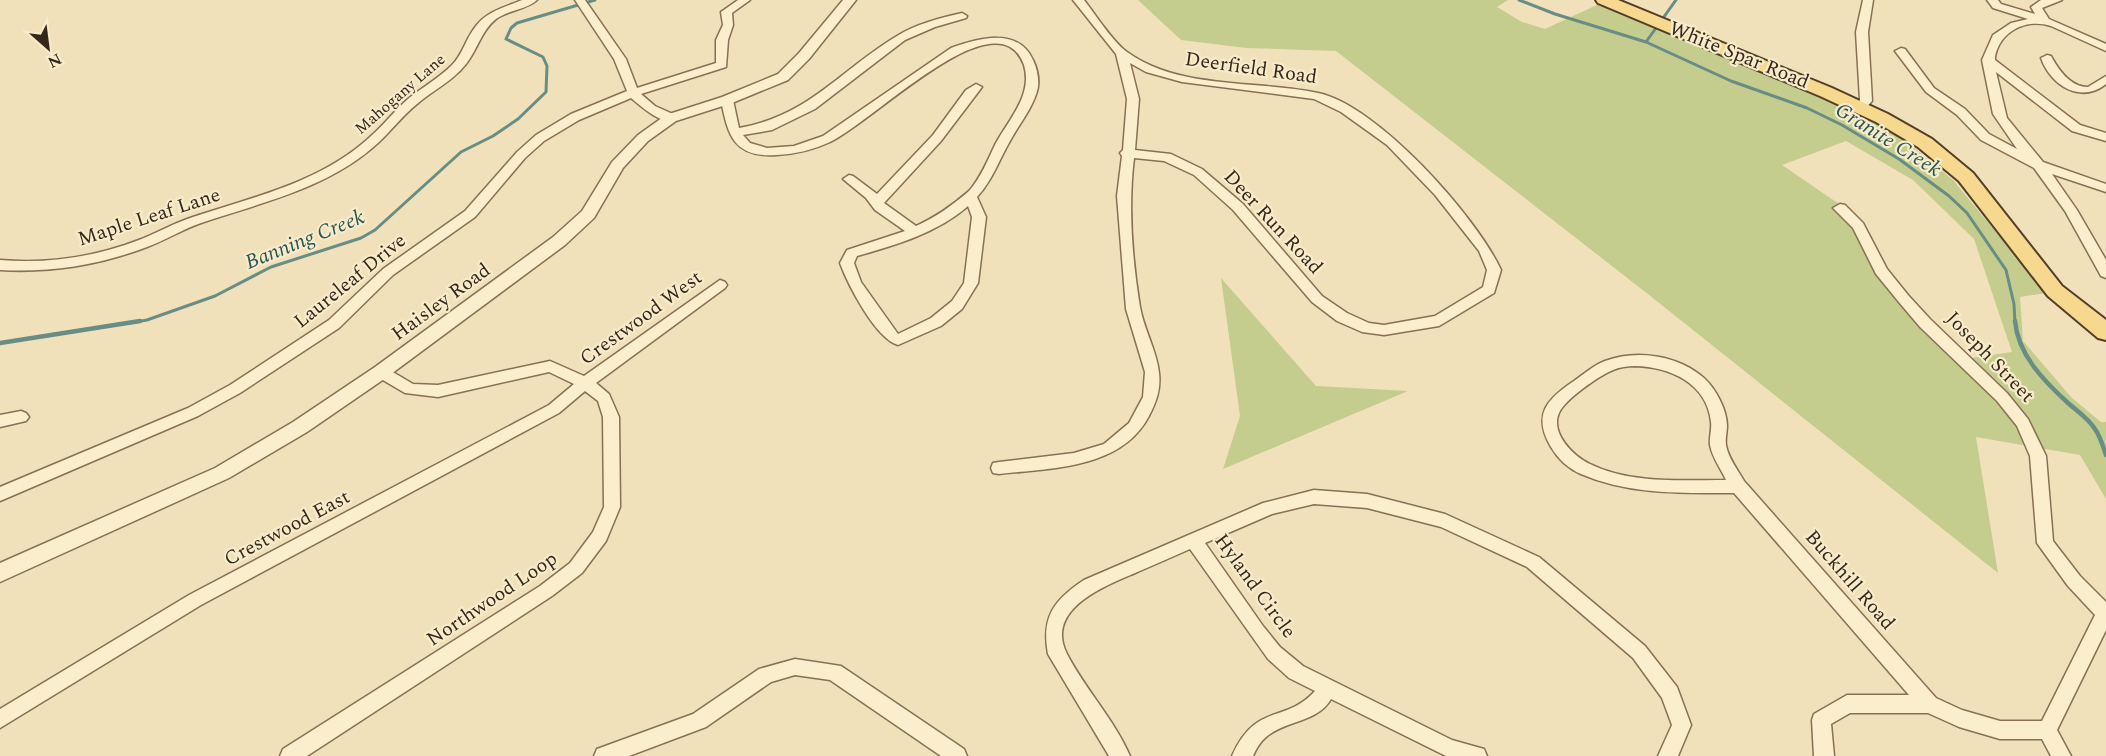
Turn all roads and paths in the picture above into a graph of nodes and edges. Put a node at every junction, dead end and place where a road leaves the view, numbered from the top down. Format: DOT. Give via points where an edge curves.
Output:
graph roads {
  1 [pos="532,0"];
  2 [pos="580,0"];
  3 [pos="745,0"];
  4 [pos="850,0"];
  5 [pos="1078,0"];
  6 [pos="1868,0"];
  7 [pos="1992,0"];
  8 [pos="1613,1"];
  9 [pos="2048,1"];
  10 [pos="962,16"];
  11 [pos="2045,21"];
  12 [pos="2106,48"];
  13 [pos="1901,51"];
  14 [pos="1122,54"];
  15 [pos="2047,58"];
  16 [pos="1988,60"];
  17 [pos="2106,79"];
  18 [pos="976,87"];
  19 [pos="633,93"];
  20 [pos="727,100"];
  21 [pos="1860,107"];
  22 [pos="671,118"];
  23 [pos="734,133"];
  24 [pos="2106,137"];
  25 [pos="1126,153"];
  26 [pos="2038,165"];
  27 [pos="849,179"];
  28 [pos="2106,188"];
  29 [pos="970,196"];
  30 [pos="273,197"];
  31 [pos="877,204"];
  32 [pos="1839,208"];
  33 [pos="914,231"];
  34 [pos="0,265"];
  35 [pos="2106,273"];
  36 [pos="720,285"];
  37 [pos="1384,330"];
  38 [pos="2106,332"];
  39 [pos="381,372"];
  40 [pos="585,383"];
  41 [pos="21,417"];
  42 [pos="0,420"];
  43 [pos="999,468"];
  44 [pos="1738,486"];
  45 [pos="0,494"];
  46 [pos="1194,541"];
  47 [pos="0,573"];
  48 [pos="2105,614"];
  49 [pos="1327,688"];
  50 [pos="1929,704"];
  51 [pos="5,716"];
  52 [pos="2047,730"];
  53 [pos="290,756"];
  54 [pos="604,756"];
  55 [pos="957,756"];
  56 [pos="1120,756"];
  57 [pos="1242,756"];
  58 [pos="1477,756"];
  59 [pos="1668,756"];
  60 [pos="1824,756"];
  61 [pos="2061,756"];
  1 -- 30 [label="street, Mahogany Lane" via="494,15 480,28 462,62 413,101 370,143 340,165"];
  2 -- 19 [label="street" via="620,59"];
  3 -- 19 [label="street, Laureleaf Drive" via="726,12 722,65"];
  4 -- 20 [label="street, Haisley Road" via="783,76"];
  5 -- 14 [label="street"];
  6 -- 21 [label="street" via="1862,32 1866,101"];
  7 -- 11 [label="street" via="1996,6"];
  8 -- 21 [label="main road, White Spar Road"];
  9 -- 11 [label="street" via="2036,7"];
  10 -- 23 [label="street" via="901,38 811,106 768,127"];
  11 -- 12 [label="street"];
  11 -- 16 [label="street" via="2012,26 1992,45"];
  13 -- 26 [label="street" via="1930,90 1961,112 1984,137"];
  14 -- 25 [label="street" via="1133,99"];
  14 -- 37 [label="street, Deerfield Road" via="1150,70 1182,79 1317,96 1345,109 1391,142 1440,192 1485,250 1494,270 1489,290 1439,321"];
  15 -- 17 [label="street" via="2048,64 2078,90 2090,90"];
  16 -- 24 [label="street" via="2076,128"];
  16 -- 26 [label="street" via="2001,119"];
  18 -- 31 [label="street" via="963,99 937,138"];
  19 -- 22 [label="street" via="651,109"];
  19 -- 45 [label="street, Laureleaf Drive" via="575,117 540,138 470,214 388,272 334,324 235,389"];
  20 -- 22 [label="street, Haisley Road"];
  20 -- 23 [label="street"];
  21 -- 38 [label="main road, White Spar Road" via="1925,143 1960,171 2055,291"];
  22 -- 39 [label="street, Haisley Road" via="643,138 617,165 588,214 559,241"];
  23 -- 29 [label="street" via="746,146 767,152 796,150 827,139 954,50 994,39 1012,43 1026,54 1032,88 985,176"];
  25 -- 37 [label="street, Deer Run Road" via="1167,157 1198,172 1238,207 1317,299 1342,317 1367,328"];
  25 -- 43 [label="street" via="1123,196 1133,309 1152,372 1151,397 1135,427 1109,447 1074,459"];
  26 -- 28 [label="street"];
  26 -- 35 [label="street" via="2092,245"];
  27 -- 31 [label="street"];
  29 -- 33 [label="street"];
  29 -- 33 [label="street" via="979,217 971,283 957,305 936,322 898,340 891,336 854,283 847,263 852,253 894,242"];
  30 -- 34 [label="street, Maple Leaf Lane" via="84,261 29,267"];
  31 -- 33 [label="street"];
  32 -- 48 [label="street, Joseph Street" via="1858,226 1881,271 1903,298 2023,423 2038,456 2045,543"];
  36 -- 40 [label="street, Crestwood West"];
  39 -- 40 [label="street, Northwood Loop" via="410,389 438,391 550,366"];
  39 -- 47 [label="street, Haisley Road" via="222,473"];
  40 -- 51 [label="street, Crestwood East" via="554,409 195,600"];
  40 -- 53 [label="street, Northwood Loop" via="604,398 611,417 612,507 600,536 576,568"];
  41 -- 42 [label="street"];
  44 -- 44 [label="street, Buckhill Road" via="1624,480 1584,469 1557,444 1549,428 1551,411 1573,388 1612,364 1657,361 1700,383 1713,402 1719,423 1718,445"];
  44 -- 50 [label="street, Buckhill Road"];
  46 -- 49 [label="street, Hyland Circle" via="1274,653 1296,672"];
  46 -- 56 [label="street" via="1090,585 1069,598 1054,625 1057,654"];
  46 -- 59 [label="street, Hyland Circle" via="1269,508 1314,497 1368,501 1445,521 1533,562 1639,652 1670,693 1682,725"];
  48 -- 52 [label="street, Joseph Street"];
  49 -- 57 [label="street" via="1322,699 1299,714 1261,729"];
  49 -- 58 [label="street, Hyland Circle" via="1449,748"];
  50 -- 52 [label="street" via="2000,730"];
  50 -- 60 [label="street" via="1847,704 1821,720"];
  52 -- 61 [label="street"];
  54 -- 55 [label="street" via="699,721 766,675 795,667 834,672"];
}
